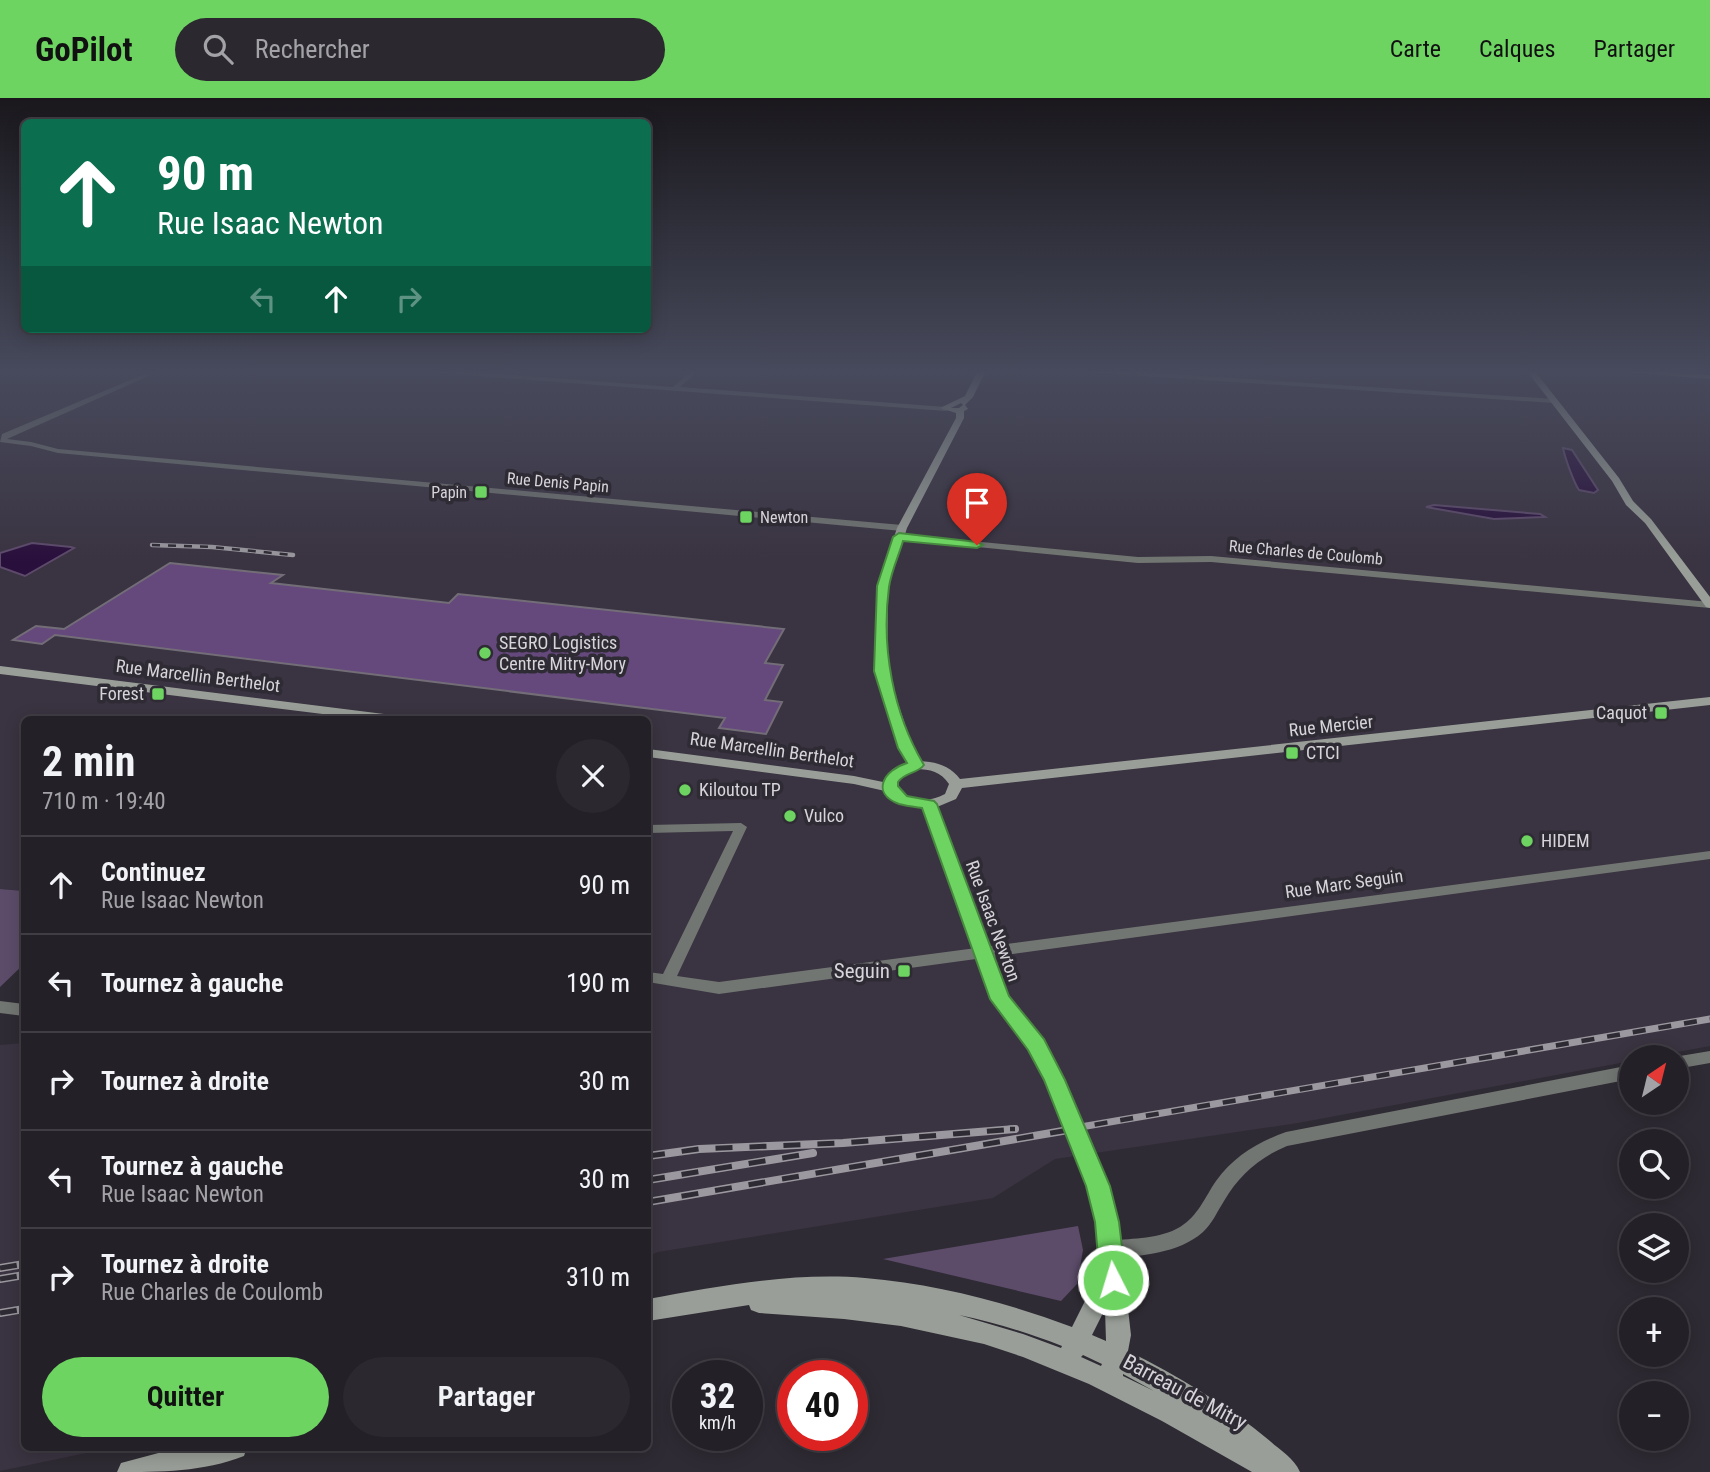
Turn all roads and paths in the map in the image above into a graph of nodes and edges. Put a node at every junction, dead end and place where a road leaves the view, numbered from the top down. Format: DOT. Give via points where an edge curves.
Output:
graph roads {
  1 [pos="9,434"];
  2 [pos="950,434"];
  3 [pos="1580,434"];
  4 [pos="901,532"];
  5 [pos="1710,605"];
  6 [pos="0,670"];
  7 [pos="1710,701"];
  8 [pos="368,716"];
  9 [pos="651,753"];
  10 [pos="916,765"];
  11 [pos="956,784"];
  12 [pos="890,788"];
  13 [pos="929,804"];
  14 [pos="651,830"];
  15 [pos="1710,855"];
  16 [pos="983,952"];
  17 [pos="651,977"];
  18 [pos="668,980"];
  19 [pos="0,1007"];
  20 [pos="21,1010"];
  21 [pos="1710,1057"];
  22 [pos="1689,1061"];
  23 [pos="1619,1074"];
  24 [pos="1110,1257"];
  25 [pos="651,1310"];
  26 [pos="1072,1351"];
  27 [pos="1113,1370"];
  28 [pos="218,1451"];
  29 [pos="130,1472"];
  30 [pos="1276,1472"];
  31 [pos="1287,1472"];
  1 -- 4 [label="street, Rue Denis Papin" via="3,441 58,451"];
  2 -- 4 [label="street"];
  3 -- 5 [label="street"];
  4 -- 5 [label="street, Rue Charles de Coulomb" via="1138,560 1211,559"];
  4 -- 10 [label="street" via="883,586 881,671"];
  6 -- 8 [label="street, Rue Marcellin Berthelot"];
  7 -- 11 [label="street, Rue Mercier"];
  9 -- 12 [label="street, Rue Marcellin Berthelot"];
  10 -- 11 [label="street" via="938,767"];
  10 -- 12 [label="street" via="898,771"];
  11 -- 13 [label="street" via="951,796"];
  12 -- 13 [label="street" via="902,800"];
  13 -- 16 [label="street, Rue Isaac Newton"];
  14 -- 18 [label="street" via="741,827"];
  15 -- 16 [label="street, Rue Marc Seguin"];
  16 -- 18 [label="street, Rue Marc Seguin" via="719,988"];
  16 -- 24 [label="street, Rue Isaac Newton" via="1000,999 1036,1044 1088,1158 1103,1204"];
  17 -- 18 [label="street, Rue Marc Seguin"];
  19 -- 20 [label="street"];
  21 -- 22 [label="street"];
  23 -- 24 [label="street" via="1286,1139 1264,1147 1237,1166 1192,1230"];
  24 -- 26 [label="street" via="1100,1295"];
  24 -- 27 [label="street, Rue Isaac Newton" via="1119,1335"];
  25 -- 26 [label="street" via="715,1300 853,1308"];
  26 -- 27 [label="street"];
  27 -- 30 [label="street, Barreau de Mitry"];
  27 -- 31 [label="street" via="1168,1385 1224,1421"];
  28 -- 29 [label="street"];
}
